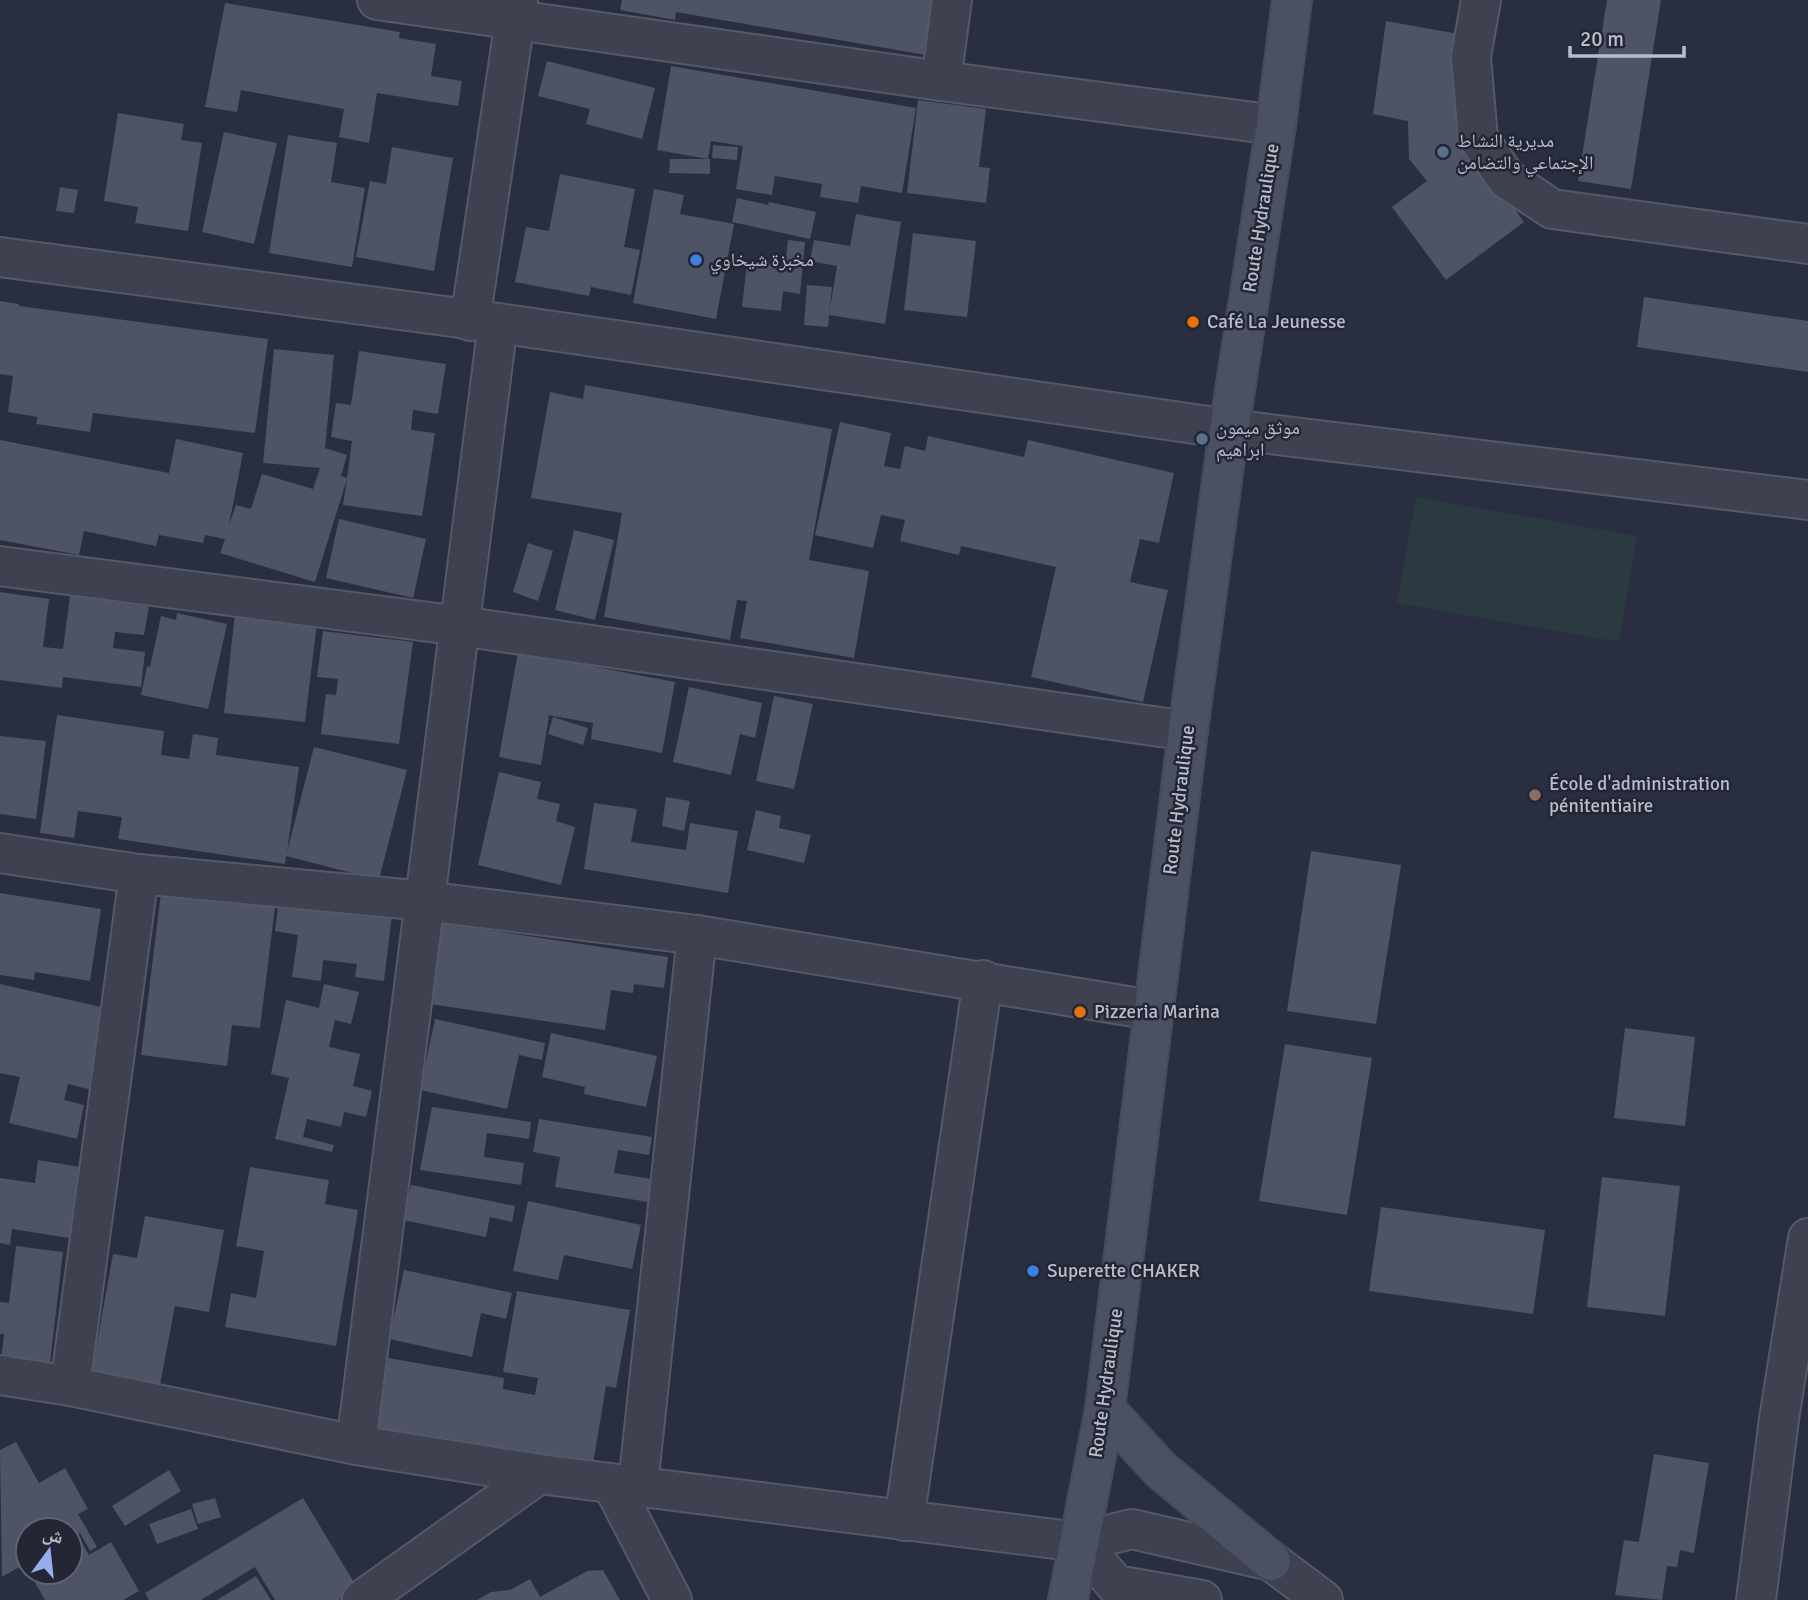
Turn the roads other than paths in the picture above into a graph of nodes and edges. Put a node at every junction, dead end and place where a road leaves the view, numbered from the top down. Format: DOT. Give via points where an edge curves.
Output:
graph roads {
  1 [pos="377,0"];
  2 [pos="952,0"];
  3 [pos="1292,0"];
  4 [pos="1481,0"];
  5 [pos="516,9"];
  6 [pos="941,81"];
  7 [pos="1276,125"];
  8 [pos="1808,244"];
  9 [pos="0,257"];
  10 [pos="484,322"];
  11 [pos="1228,429"];
  12 [pos="1808,500"];
  13 [pos="0,566"];
  14 [pos="460,626"];
  15 [pos="1188,731"];
  16 [pos="0,853"];
  17 [pos="139,874"];
  18 [pos="425,901"];
  19 [pos="697,934"];
  20 [pos="984,980"];
  21 [pos="1152,1010"];
  22 [pos="1808,1238"];
  23 [pos="0,1375"];
  24 [pos="70,1386"];
  25 [pos="1105,1409"];
  26 [pos="356,1445"];
  27 [pos="539,1474"];
  28 [pos="625,1485"];
  29 [pos="904,1521"];
  30 [pos="1079,1542"];
  31 [pos="1271,1561"];
  32 [pos="362,1600"];
  33 [pos="672,1600"];
  34 [pos="1068,1600"];
  35 [pos="1202,1600"];
  36 [pos="1314,1600"];
  37 [pos="1756,1600"];
  1 -- 5 [label="street"];
  2 -- 6 [label="street"];
  3 -- 7 [label="main road, Route Hydraulique"];
  4 -- 8 [label="street" via="1471,57 1478,138 1507,180 1552,209"];
  5 -- 6 [label="street"];
  5 -- 10 [label="street"];
  6 -- 7 [label="street"];
  7 -- 11 [label="main road, Route Hydraulique"];
  9 -- 10 [label="street"];
  10 -- 11 [label="street"];
  10 -- 14 [label="street"];
  11 -- 12 [label="street"];
  11 -- 15 [label="main road, Route Hydraulique"];
  13 -- 14 [label="street"];
  14 -- 15 [label="street"];
  14 -- 18 [label="street"];
  15 -- 21 [label="main road, Route Hydraulique"];
  16 -- 17 [label="street"];
  17 -- 18 [label="street"];
  17 -- 24 [label="street"];
  18 -- 19 [label="street"];
  18 -- 26 [label="street"];
  19 -- 20 [label="street"];
  19 -- 28 [label="street"];
  20 -- 21 [label="street"];
  20 -- 29 [label="street"];
  21 -- 25 [label="main road, Route Hydraulique"];
  22 -- 37 [label="street"];
  23 -- 24 [label="street"];
  24 -- 26 [label="street"];
  25 -- 30 [label="main road, Route Hydraulique"];
  25 -- 31 [label="main road" via="1161,1470"];
  26 -- 27 [label="street"];
  27 -- 28 [label="street"];
  27 -- 32 [label="street"];
  28 -- 29 [label="street"];
  28 -- 33 [label="street"];
  29 -- 30 [label="street"];
  30 -- 31 [label="street" via="1132,1529"];
  30 -- 34 [label="main road, Route Hydraulique"];
  30 -- 35 [label="street" via="1116,1585"];
  31 -- 36 [label="street"];
}
